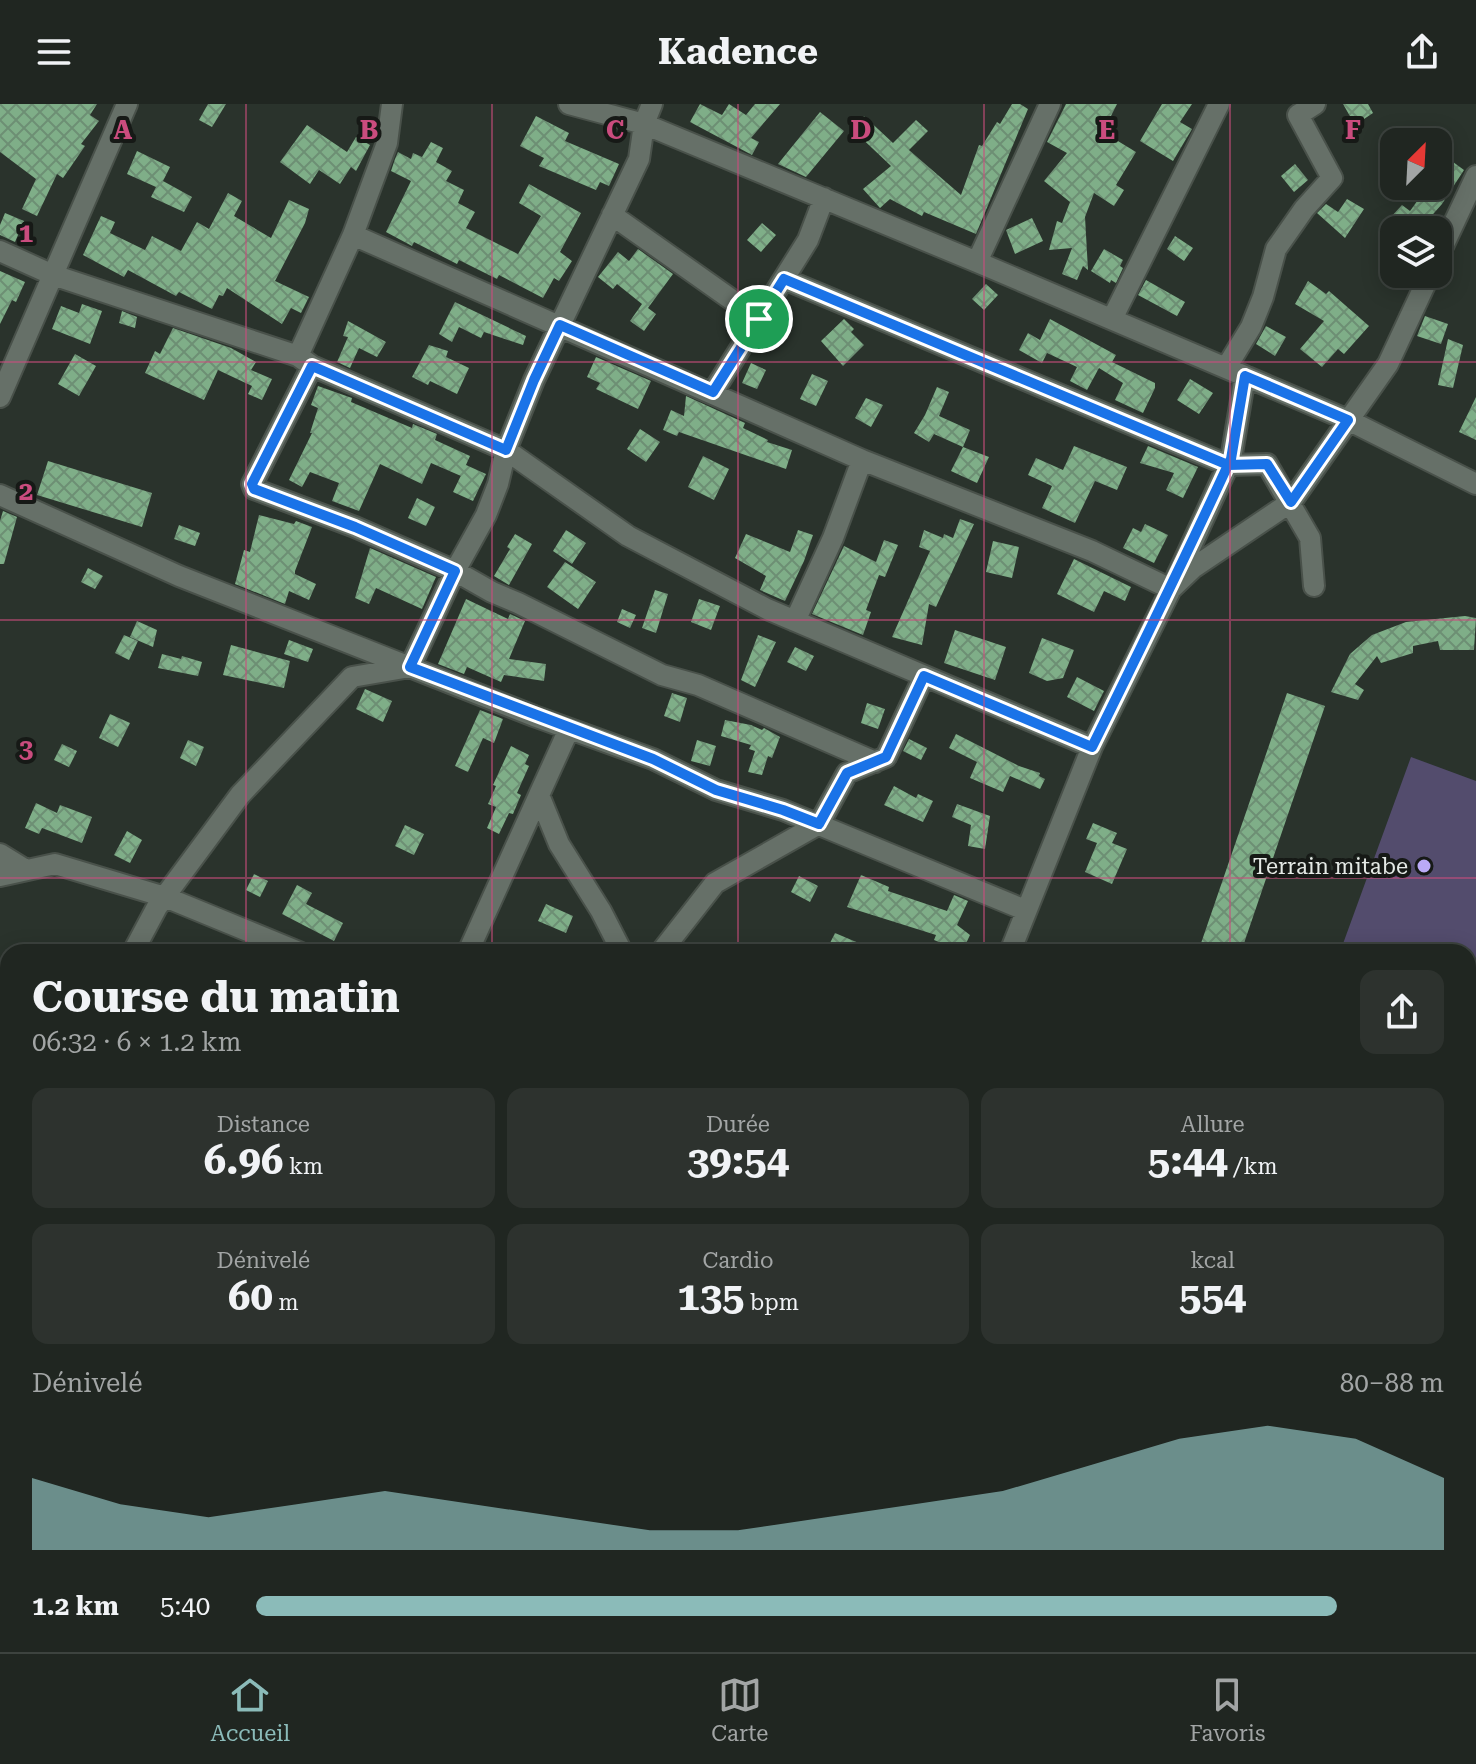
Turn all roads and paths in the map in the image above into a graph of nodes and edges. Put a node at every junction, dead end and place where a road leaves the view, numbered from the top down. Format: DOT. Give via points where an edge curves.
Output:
graph roads {
  1 [pos="127,104"];
  2 [pos="392,104"];
  3 [pos="569,104"];
  4 [pos="652,104"];
  5 [pos="1050,104"];
  6 [pos="1219,104"];
  7 [pos="1315,104"];
  8 [pos="644,124"];
  9 [pos="1476,176"];
  10 [pos="824,198"];
  11 [pos="612,215"];
  12 [pos="1452,227"];
  13 [pos="353,235"];
  14 [pos="0,251"];
  15 [pos="977,262"];
  16 [pos="53,275"];
  17 [pos="784,279"];
  18 [pos="1423,288"];
  19 [pos="759,319"];
  20 [pos="1112,319"];
  21 [pos="560,325"];
  22 [pos="305,361"];
  23 [pos="1236,372"];
  24 [pos="713,392"];
  25 [pos="0,397"];
  26 [pos="1348,420"];
  27 [pos="506,450"];
  28 [pos="862,460"];
  29 [pos="1228,465"];
  30 [pos="1476,484"];
  31 [pos="0,495"];
  32 [pos="1291,502"];
  33 [pos="455,571"];
  34 [pos="1314,586"];
  35 [pos="1171,589"];
  36 [pos="795,621"];
  37 [pos="410,667"];
  38 [pos="924,676"];
  39 [pos="569,729"];
  40 [pos="1092,747"];
  41 [pos="875,762"];
  42 [pos="539,795"];
  43 [pos="819,824"];
  44 [pos="0,854"];
  45 [pos="26,870"];
  46 [pos="0,876"];
  47 [pos="165,897"];
  48 [pos="1025,910"];
  49 [pos="138,944"];
  50 [pos="280,944"];
  51 [pos="472,944"];
  52 [pos="618,944"];
  53 [pos="667,944"];
  54 [pos="1013,944"];
  1 -- 16 [label="street"];
  2 -- 13 [label="street" via="387,143"];
  3 -- 8 [label="street"];
  4 -- 8 [label="street"];
  5 -- 15 [label="street"];
  6 -- 20 [label="street"];
  7 -- 23 [label="street" via="1298,115 1332,178 1276,249"];
  8 -- 10 [label="street"];
  8 -- 11 [label="street" via="639,159"];
  9 -- 12 [label="street"];
  10 -- 15 [label="street"];
  10 -- 17 [label="street" via="808,240"];
  11 -- 19 [label="street"];
  11 -- 21 [label="street"];
  13 -- 21 [label="street"];
  13 -- 22 [label="street"];
  14 -- 16 [label="street"];
  15 -- 20 [label="street"];
  16 -- 22 [label="street"];
  16 -- 25 [label="street"];
  17 -- 19 [label="street"];
  17 -- 29 [label="street"];
  18 -- 26 [label="street" via="1388,364"];
  19 -- 24 [label="street"];
  20 -- 23 [label="street"];
  21 -- 24 [label="street"];
  21 -- 27 [label="street"];
  22 -- 27 [label="street"];
  22 -- 33 [label="street" via="254,489"];
  23 -- 26 [label="street"];
  23 -- 29 [label="street"];
  24 -- 28 [label="street"];
  26 -- 30 [label="street"];
  26 -- 32 [label="street"];
  27 -- 33 [label="street" via="486,515"];
  27 -- 36 [label="street" via="628,536"];
  28 -- 35 [label="street" via="1092,551"];
  28 -- 36 [label="street"];
  29 -- 32 [label="street" via="1267,464"];
  29 -- 35 [label="street"];
  31 -- 37 [label="street" via="179,576"];
  32 -- 34 [label="street" via="1310,538"];
  32 -- 35 [label="street" via="1193,568"];
  33 -- 37 [label="street"];
  33 -- 41 [label="street" via="662,675 698,685"];
  35 -- 40 [label="street"];
  36 -- 38 [label="street"];
  37 -- 39 [label="street"];
  37 -- 47 [label="street" via="352,677 240,795"];
  38 -- 40 [label="street"];
  38 -- 41 [label="street" via="886,757"];
  39 -- 42 [label="street"];
  39 -- 43 [label="street" via="653,759 716,790"];
  40 -- 48 [label="street"];
  41 -- 43 [label="street" via="847,773"];
  42 -- 51 [label="street"];
  42 -- 52 [label="street" via="559,844"];
  43 -- 48 [label="street"];
  43 -- 53 [label="street" via="715,883"];
  44 -- 45 [label="street"];
  45 -- 46 [label="street"];
  45 -- 47 [label="street" via="55,864"];
  47 -- 49 [label="street"];
  47 -- 50 [label="street"];
  48 -- 54 [label="street"];
}
